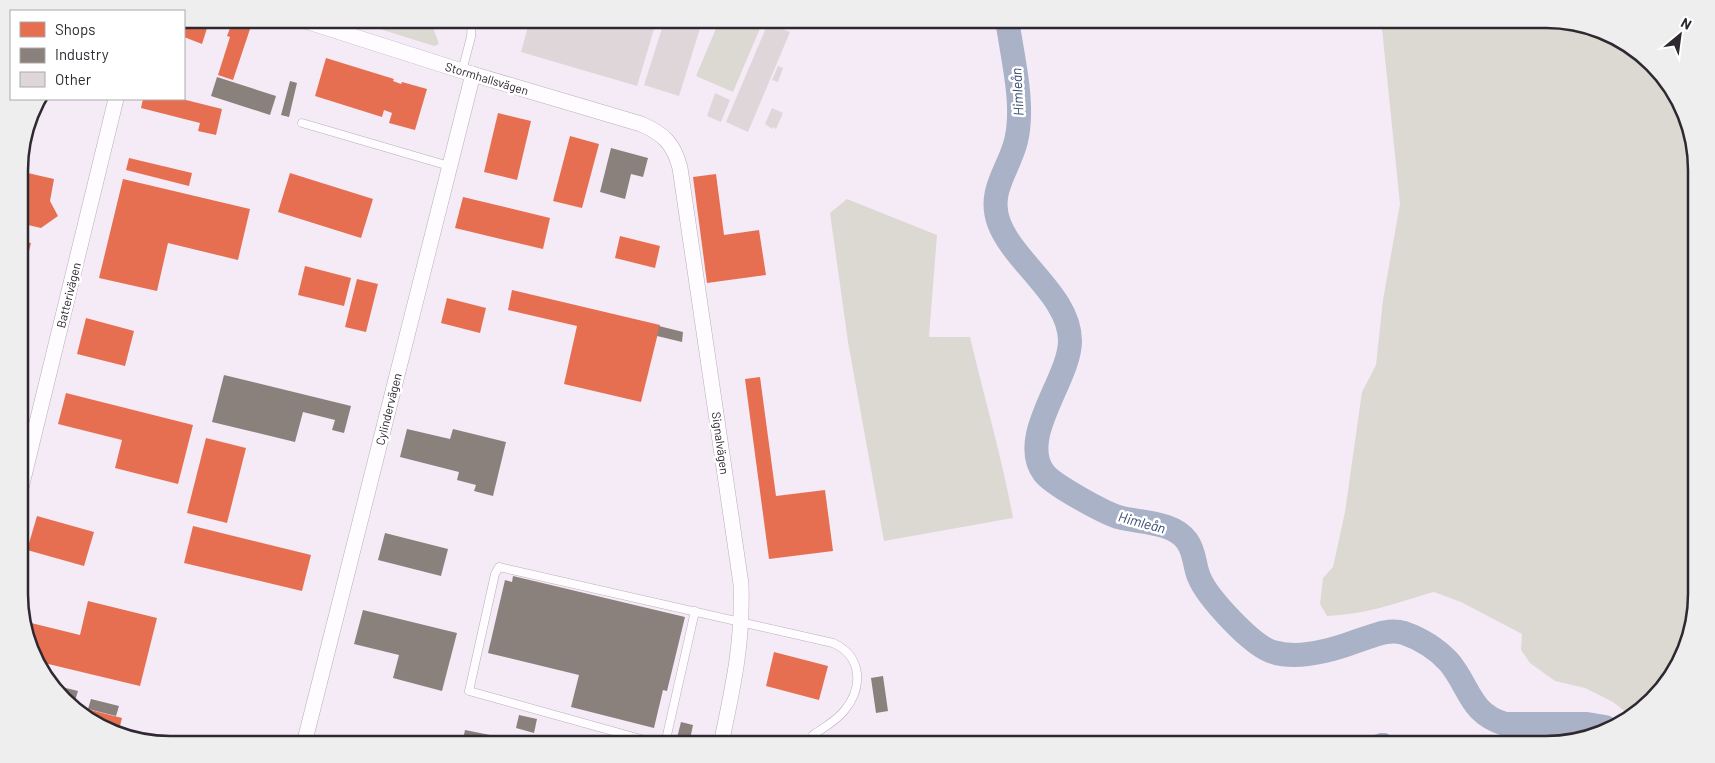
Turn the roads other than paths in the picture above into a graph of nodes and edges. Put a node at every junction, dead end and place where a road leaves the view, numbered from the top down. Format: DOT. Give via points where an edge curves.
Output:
graph roads {
  1 [pos="328,28"];
  2 [pos="472,28"];
  3 [pos="467,72"];
  4 [pos="116,100"];
  5 [pos="302,123"];
  6 [pos="671,143"];
  7 [pos="450,166"];
  8 [pos="27,462"];
  9 [pos="694,611"];
  10 [pos="743,622"];
  11 [pos="813,735"];
  12 [pos="306,736"];
  13 [pos="629,736"];
  14 [pos="667,736"];
  15 [pos="723,736"];
  1 -- 3 [label="street, Stormhallsvägen"];
  2 -- 3 [label="lane"];
  3 -- 6 [label="street, Stormhallsvägen" via="642,124 656,130"];
  3 -- 7 [label="street, Cylindervägen"];
  4 -- 8 [label="street, Batterivägen"];
  5 -- 7 [label="lane"];
  6 -- 10 [label="street, Signalvägen" via="680,168 741,584"];
  7 -- 12 [label="street, Cylindervägen"];
  9 -- 10 [label="lane"];
  9 -- 13 [label="lane" via="499,567 495,574 469,691"];
  9 -- 14 [label="lane"];
  10 -- 11 [label="lane" via="833,643 845,648 852,656 856,693 843,713"];
  10 -- 15 [label="street, Signalvägen" via="740,656"];
}
